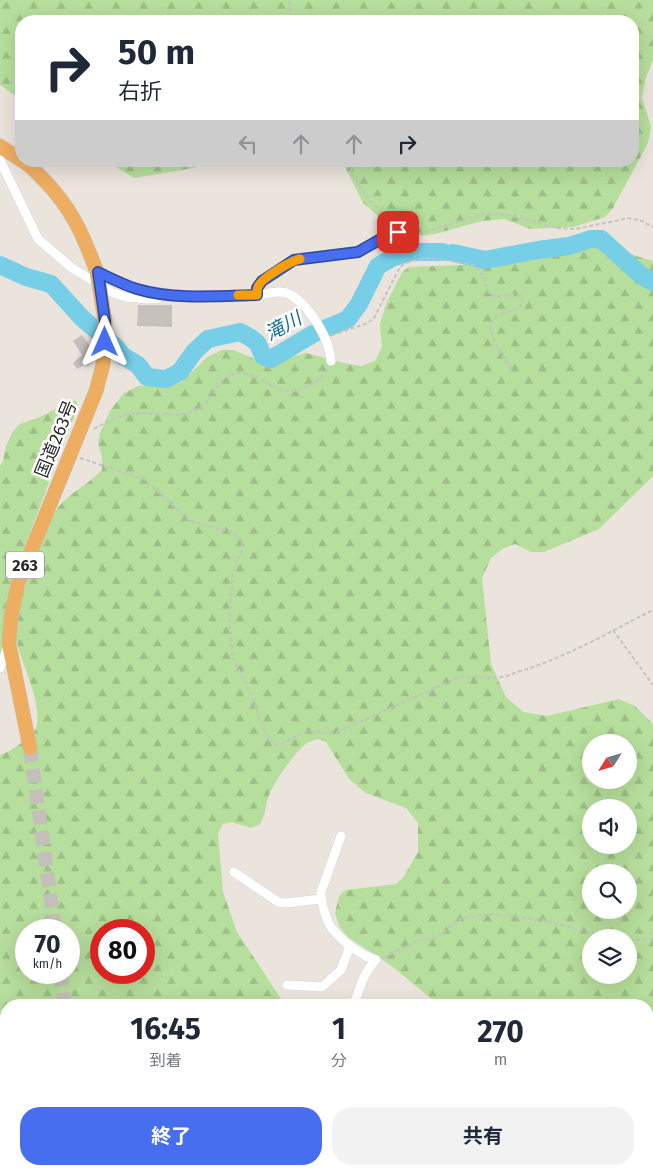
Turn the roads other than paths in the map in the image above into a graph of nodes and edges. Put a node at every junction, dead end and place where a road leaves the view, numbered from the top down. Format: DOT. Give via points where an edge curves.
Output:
graph roads {
  1 [pos="1,152"];
  2 [pos="15,158"];
  3 [pos="29,167"];
  4 [pos="398,232"];
  5 [pos="98,272"];
  6 [pos="160,293"];
  7 [pos="257,295"];
  8 [pos="331,361"];
  9 [pos="9,644"];
  10 [pos="0,668"];
  11 [pos="30,748"];
  12 [pos="341,836"];
  13 [pos="234,872"];
  14 [pos="321,899"];
  15 [pos="350,946"];
  16 [pos="286,985"];
  17 [pos="356,999"];
  1 -- 2 [label="highway, 国道263号 / 263"];
  1 -- 6 [label="street" via="38,239 72,268 113,293 149,300 158,298"];
  3 -- 5 [label="highway, 国道263号 / 263" via="51,187 77,222"];
  4 -- 7 [label="street" via="358,252 294,260 262,281"];
  5 -- 6 [label="street" via="138,289"];
  5 -- 9 [label="highway, 国道263号 / 263, bridge" via="105,321 103,365 80,433 18,583"];
  6 -- 7 [label="street"];
  7 -- 8 [label="street" via="278,292 290,295 304,306 325,338 331,351"];
  9 -- 10 [label="street"];
  9 -- 11 [label="highway, 国道263号 / 263"];
  12 -- 14 [label="street"];
  13 -- 14 [label="street" via="278,902"];
  14 -- 15 [label="street" via="327,922"];
  15 -- 16 [label="street" via="341,970 322,988"];
  15 -- 17 [label="street" via="376,960"];
}
